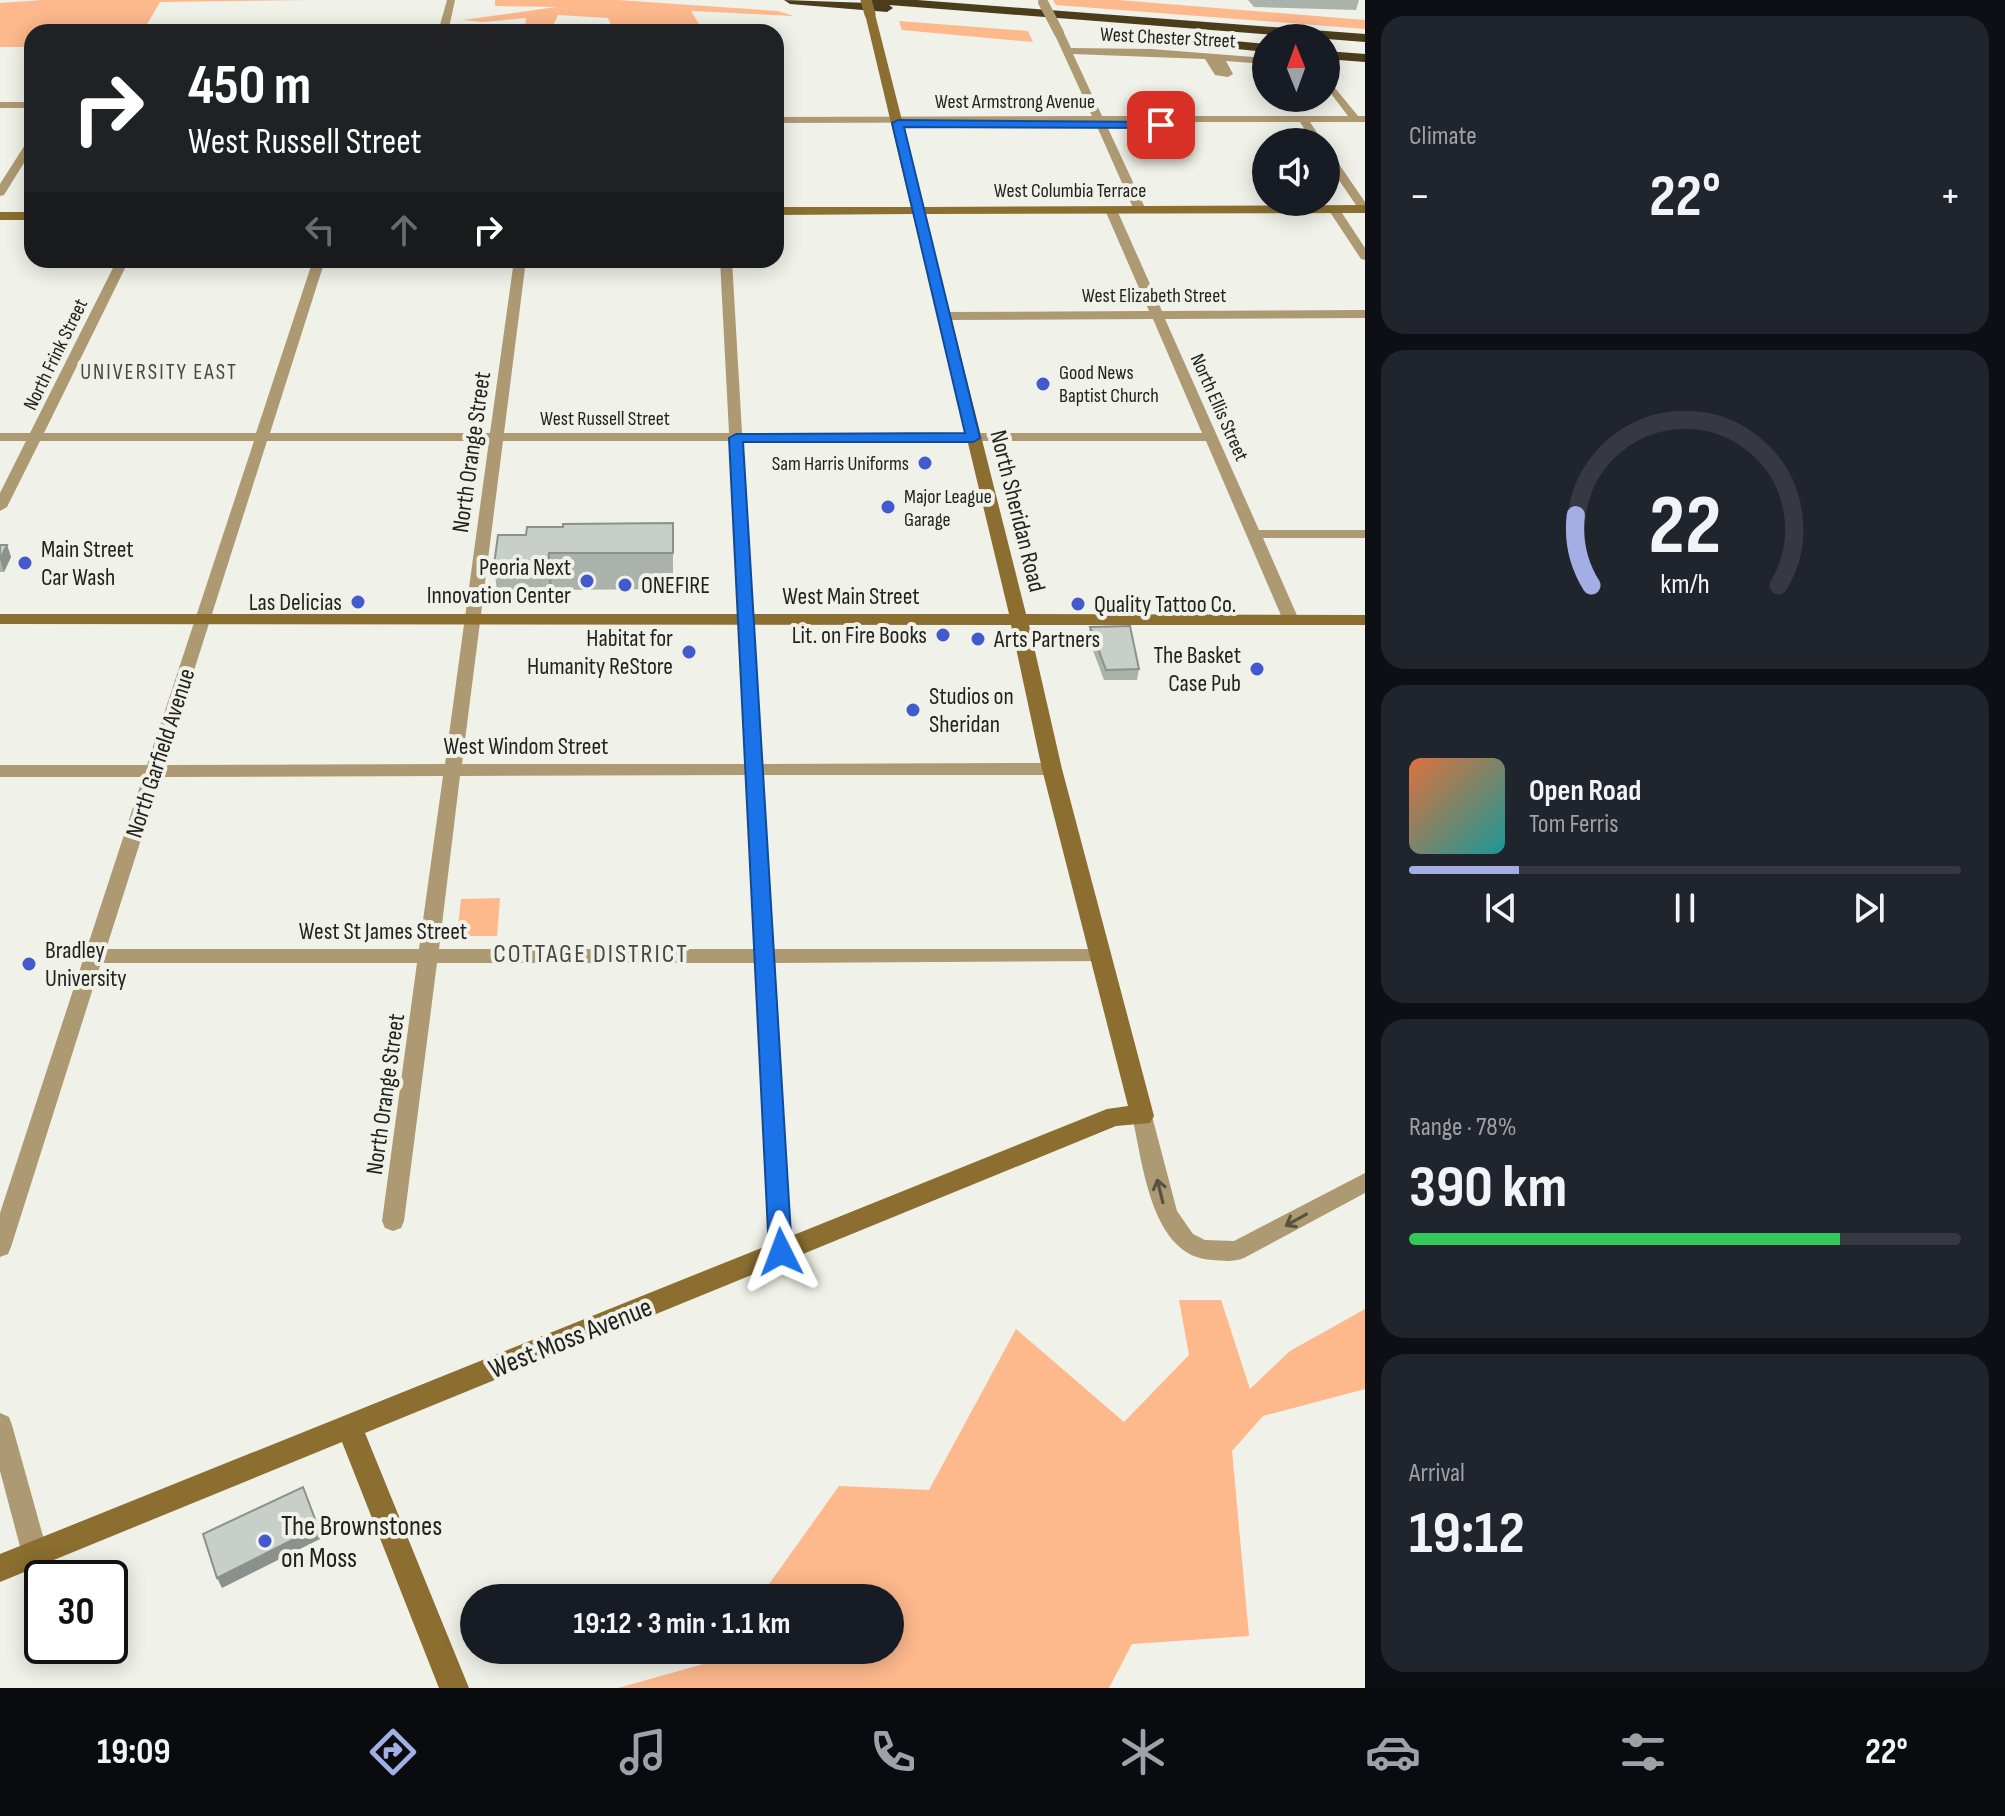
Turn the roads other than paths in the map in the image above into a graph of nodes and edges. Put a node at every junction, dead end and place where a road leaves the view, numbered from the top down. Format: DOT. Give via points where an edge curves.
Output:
graph roads {
  1 [pos="451,0"];
  2 [pos="790,0"];
  3 [pos="868,0"];
  4 [pos="1043,1"];
  5 [pos="1008,18"];
  6 [pos="445,24"];
  7 [pos="1111,33"];
  8 [pos="1365,35"];
  9 [pos="1252,38"];
  10 [pos="1178,40"];
  11 [pos="1340,45"];
  12 [pos="1252,47"];
  13 [pos="1365,48"];
  14 [pos="1068,51"];
  15 [pos="1340,56"];
  16 [pos="1365,58"];
  17 [pos="1252,60"];
  18 [pos="1340,96"];
  19 [pos="0,105"];
  20 [pos="24,105"];
  21 [pos="784,120"];
  22 [pos="897,121"];
  23 [pos="1362,121"];
  24 [pos="1101,122"];
  25 [pos="1305,122"];
  26 [pos="1309,128"];
  27 [pos="24,155"];
  28 [pos="1340,173"];
  29 [pos="0,193"];
  30 [pos="1252,209"];
  31 [pos="1340,209"];
  32 [pos="1365,209"];
  33 [pos="917,210"];
  34 [pos="1111,210"];
  35 [pos="1140,210"];
  36 [pos="784,211"];
  37 [pos="0,216"];
  38 [pos="24,216"];
  39 [pos="1339,216"];
  40 [pos="1365,257"];
  41 [pos="119,268"];
  42 [pos="316,268"];
  43 [pos="519,268"];
  44 [pos="726,268"];
  45 [pos="1365,314"];
  46 [pos="1158,315"];
  47 [pos="943,316"];
  48 [pos="0,437"];
  49 [pos="36,437"];
  50 [pos="261,437"];
  51 [pos="1210,437"];
  52 [pos="498,438"];
  53 [pos="736,438"];
  54 [pos="973,438"];
  55 [pos="0,507"];
  56 [pos="1254,534"];
  57 [pos="1365,534"];
  58 [pos="0,619"];
  59 [pos="203,619"];
  60 [pos="473,619"];
  61 [pos="745,620"];
  62 [pos="1019,620"];
  63 [pos="1291,620"];
  64 [pos="1365,620"];
  65 [pos="451,769"];
  66 [pos="1052,769"];
  67 [pos="154,770"];
  68 [pos="755,770"];
  69 [pos="0,771"];
  70 [pos="96,956"];
  71 [pos="1101,956"];
  72 [pos="764,957"];
  73 [pos="427,958"];
  74 [pos="1142,1116"];
  75 [pos="1365,1182"];
  76 [pos="393,1221"];
  77 [pos="0,1247"];
  78 [pos="781,1252"];
  79 [pos="0,1425"];
  80 [pos="349,1426"];
  81 [pos="35,1554"];
  82 [pos="0,1568"];
  83 [pos="454,1688"];
  1 -- 6 [label="street"];
  2 -- 5 [label="highway"];
  3 -- 8 [label="highway"];
  3 -- 22 [label="main road, North Sheridan Road, bridge"];
  4 -- 14 [label="street, bridge"];
  5 -- 7 [label="highway"];
  5 -- 9 [label="highway"];
  10 -- 12 [label="highway"];
  11 -- 13 [label="highway"];
  14 -- 17 [label="street, West Chester Street"];
  14 -- 24 [label="street"];
  15 -- 16 [label="highway"];
  18 -- 23 [label="street"];
  19 -- 20 [label="street"];
  21 -- 22 [label="street, West Armstrong Avenue"];
  22 -- 24 [label="street, West Armstrong Avenue"];
  22 -- 33 [label="main road, North Sheridan Road"];
  23 -- 25 [label="street, West Armstrong Avenue"];
  24 -- 25 [label="street, West Armstrong Avenue"];
  24 -- 35 [label="street"];
  25 -- 26 [label="street"];
  27 -- 29 [label="street"];
  28 -- 32 [label="street"];
  30 -- 35 [label="main road, West Columbia Terrace"];
  31 -- 32 [label="main road, West Columbia Terrace"];
  33 -- 34 [label="main road, West Columbia Terrace"];
  33 -- 36 [label="main road, West Columbia Terrace"];
  33 -- 47 [label="main road, North Sheridan Road"];
  34 -- 35 [label="main road, West Columbia Terrace"];
  34 -- 46 [label="street, North Ellis Street"];
  37 -- 38 [label="main road"];
  39 -- 40 [label="street"];
  41 -- 49 [label="street, North Frink Street"];
  42 -- 50 [label="street, North Garfield Avenue"];
  43 -- 52 [label="street, North Orange Street"];
  44 -- 53 [label="street"];
  45 -- 46 [label="street, West Elizabeth Street"];
  46 -- 47 [label="street, West Elizabeth Street"];
  46 -- 51 [label="street, North Ellis Street"];
  47 -- 54 [label="main road, North Sheridan Road"];
  48 -- 49 [label="street, West Russell Street"];
  49 -- 50 [label="street, West Russell Street"];
  49 -- 55 [label="street, North Frink Street"];
  50 -- 52 [label="street, West Russell Street"];
  50 -- 59 [label="street, North Garfield Avenue"];
  51 -- 54 [label="street, West Russell Street"];
  51 -- 56 [label="street, North Ellis Street"];
  52 -- 53 [label="street, West Russell Street"];
  52 -- 60 [label="street, North Orange Street"];
  53 -- 54 [label="street, West Russell Street"];
  53 -- 61 [label="street"];
  54 -- 62 [label="main road, North Sheridan Road"];
  56 -- 57 [label="street"];
  56 -- 63 [label="street, North Ellis Street"];
  58 -- 59 [label="main road, West Main Street"];
  59 -- 60 [label="main road, West Main Street"];
  59 -- 67 [label="street, North Garfield Avenue"];
  60 -- 61 [label="main road, West Main Street"];
  60 -- 65 [label="street, North Orange Street"];
  61 -- 62 [label="main road, West Main Street"];
  61 -- 68 [label="street"];
  62 -- 63 [label="main road, West Main Street"];
  62 -- 66 [label="main road, North Sheridan Road"];
  63 -- 64 [label="main road, West Main Street"];
  65 -- 67 [label="street, West Windom Street"];
  65 -- 68 [label="street, West Windom Street"];
  65 -- 73 [label="street, North Orange Street"];
  66 -- 68 [label="street, West Windom Street"];
  66 -- 71 [label="main road, North Sheridan Road"];
  67 -- 69 [label="street, West Windom Street"];
  67 -- 70 [label="street, North Garfield Avenue"];
  68 -- 72 [label="street"];
  70 -- 73 [label="street, West St James Street"];
  70 -- 77 [label="street, North Garfield Avenue"];
  71 -- 72 [label="street, West St James Street"];
  71 -- 74 [label="main road, North Sheridan Road"];
  72 -- 73 [label="street, West St James Street"];
  72 -- 78 [label="street"];
  73 -- 76 [label="street, North Orange Street"];
  75 -- 74 [label="street, North Sheridan Road, one-way" via="1236,1251 1203,1250 1185,1241 1167,1214"];
  74 -- 78 [label="main road, West Moss Avenue" via="1115,1116"];
  78 -- 80 [label="main road, West Moss Avenue"];
  79 -- 81 [label="street"];
  80 -- 81 [label="main road, West Moss Avenue"];
  80 -- 83 [label="main road"];
  81 -- 82 [label="main road, West Moss Avenue"];
}
